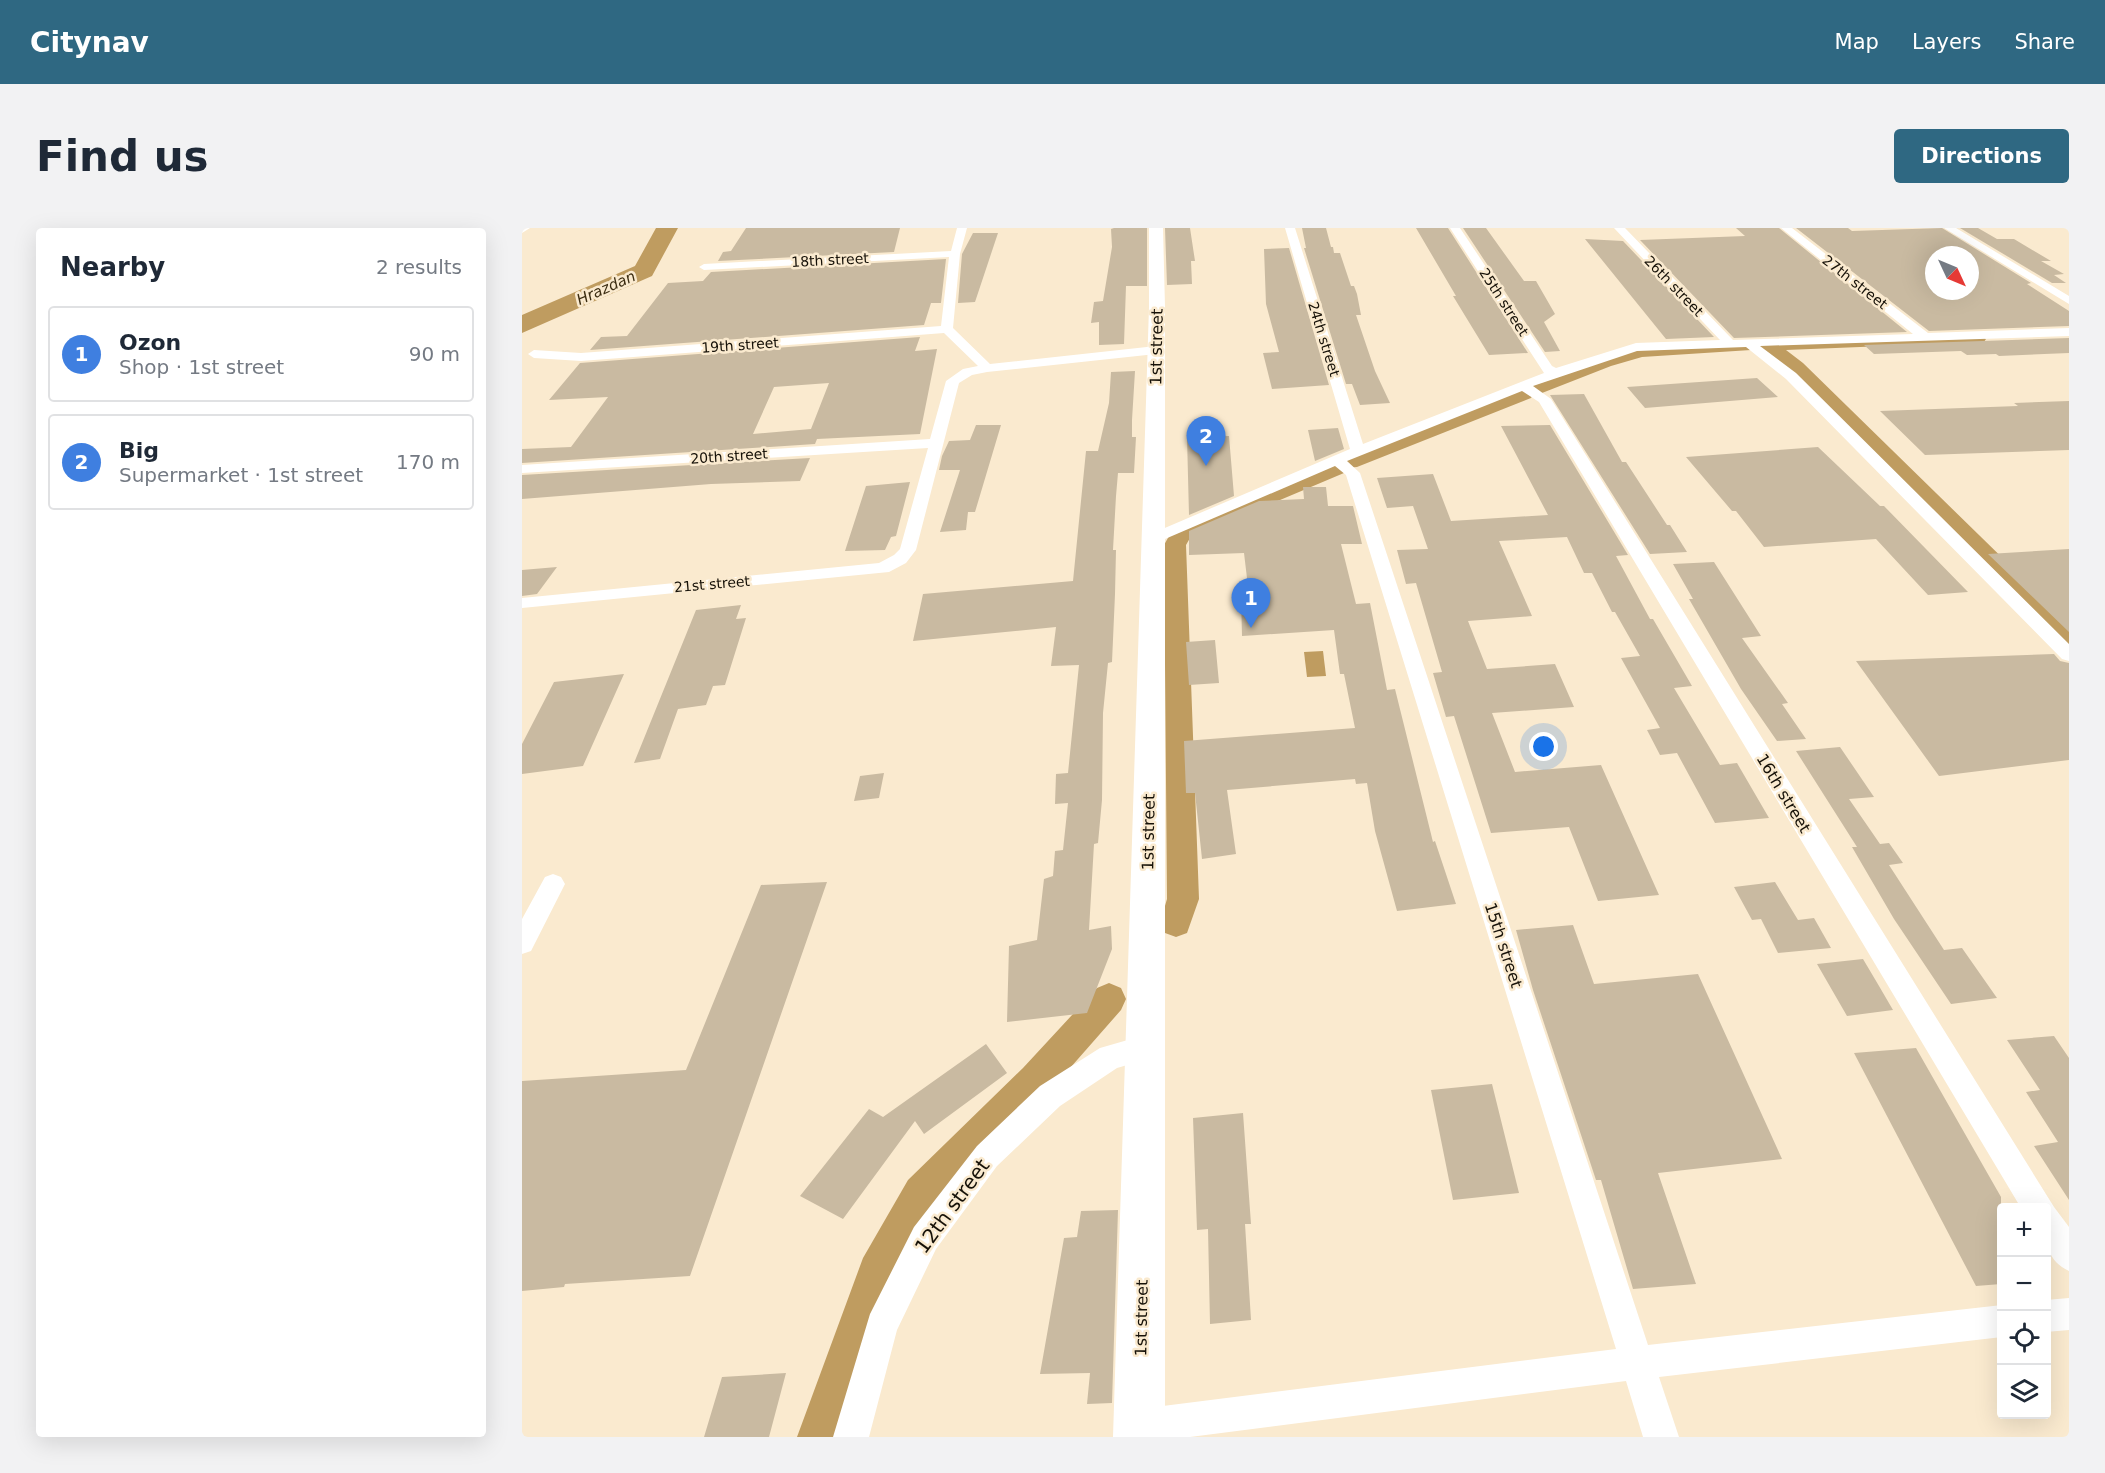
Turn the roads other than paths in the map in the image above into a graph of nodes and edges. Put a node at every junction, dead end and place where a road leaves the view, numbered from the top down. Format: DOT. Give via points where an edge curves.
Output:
graph roads {
  1 [pos="962,228"];
  2 [pos="1156,228"];
  3 [pos="1290,228"];
  4 [pos="1455,228"];
  5 [pos="1619,228"];
  6 [pos="1786,228"];
  7 [pos="1949,228"];
  8 [pos="955,254"];
  9 [pos="704,267"];
  10 [pos="2069,300"];
  11 [pos="947,329"];
  12 [pos="2069,332"];
  13 [pos="1925,337"];
  14 [pos="1747,342"];
  15 [pos="1729,343"];
  16 [pos="1156,350"];
  17 [pos="534,354"];
  18 [pos="987,368"];
  19 [pos="1555,374"];
  20 [pos="1523,386"];
  21 [pos="936,443"];
  22 [pos="1348,455"];
  23 [pos="522,469"];
  24 [pos="1152,539"];
  25 [pos="522,603"];
  26 [pos="2069,654"];
  27 [pos="553,884"];
  28 [pos="522,943"];
  29 [pos="1145,1048"];
  30 [pos="2036,1203"];
  31 [pos="2051,1227"];
  32 [pos="2069,1255"];
  33 [pos="2069,1314"];
  34 [pos="2051,1316"];
  35 [pos="1997,1321"];
  36 [pos="1638,1363"];
  37 [pos="1139,1432"];
  38 [pos="851,1437"];
  39 [pos="1661,1437"];
  1 -- 8 [label="street"];
  2 -- 16 [label="main road, 1st street"];
  3 -- 22 [label="street, 24th street"];
  4 -- 19 [label="street, 25th street" via="1547,369"];
  5 -- 15 [label="street, 26th street"];
  6 -- 13 [label="street, 27th street"];
  7 -- 10 [label="street"];
  8 -- 9 [label="street, 18th street"];
  8 -- 11 [label="street"];
  11 -- 17 [label="street, 19th street" via="581,357"];
  11 -- 18 [label="street"];
  12 -- 13 [label="street"];
  13 -- 14 [label="street"];
  14 -- 15 [label="street"];
  14 -- 26 [label="street" via="1791,376"];
  15 -- 19 [label="street" via="1636,347"];
  16 -- 18 [label="street"];
  16 -- 24 [label="main road, 1st street"];
  18 -- 21 [label="street" via="953,381"];
  19 -- 20 [label="street"];
  20 -- 22 [label="street"];
  20 -- 30 [label="street, 16th street" via="1545,399 1556,416"];
  21 -- 23 [label="street, 20th street"];
  21 -- 25 [label="street, 21st street" via="908,550 883,568"];
  22 -- 24 [label="street"];
  22 -- 36 [label="street, 15th street"];
  24 -- 29 [label="main road, 1st street"];
  27 -- 28 [label="street"];
  29 -- 37 [label="main road, 1st street"];
  29 -- 38 [label="street, 12th street" via="1110,1057 1050,1096 987,1156 925,1238 882,1326"];
  31 -- 32 [label="street"];
  33 -- 34 [label="street"];
  35 -- 36 [label="street"];
  36 -- 37 [label="street"];
  36 -- 39 [label="street, 15th street"];
}
